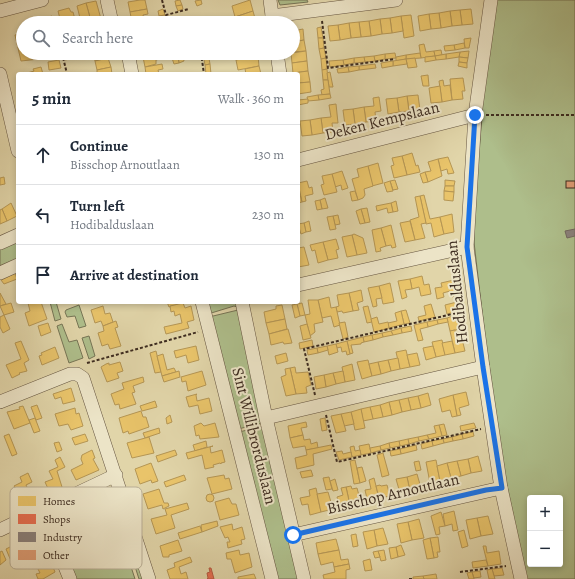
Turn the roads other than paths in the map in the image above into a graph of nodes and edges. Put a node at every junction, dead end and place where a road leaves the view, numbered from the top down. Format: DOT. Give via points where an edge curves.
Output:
graph roads {
  1 [pos="42,0"];
  2 [pos="108,0"];
  3 [pos="270,0"];
  4 [pos="396,0"];
  5 [pos="491,0"];
  6 [pos="6,6"];
  7 [pos="111,16"];
  8 [pos="272,16"];
  9 [pos="292,16"];
  10 [pos="129,60"];
  11 [pos="278,60"];
  12 [pos="132,72"];
  13 [pos="280,72"];
  14 [pos="0,74"];
  15 [pos="475,115"];
  16 [pos="16,142"];
  17 [pos="300,159"];
  18 [pos="16,236"];
  19 [pos="0,243"];
  20 [pos="467,247"];
  21 [pos="16,266"];
  22 [pos="0,273"];
  23 [pos="300,285"];
  24 [pos="203,304"];
  25 [pos="242,304"];
  26 [pos="483,367"];
  27 [pos="0,402"];
  28 [pos="266,418"];
  29 [pos="116,475"];
  30 [pos="91,487"];
  31 [pos="120,487"];
  32 [pos="502,488"];
  33 [pos="10,525"];
  34 [pos="0,530"];
  35 [pos="293,535"];
  36 [pos="142,557"];
  37 [pos="66,569"];
  38 [pos="70,579"];
  39 [pos="149,579"];
  40 [pos="272,579"];
  41 [pos="304,579"];
  42 [pos="520,579"];
  1 -- 6 [label="street"];
  2 -- 7 [label="street"];
  3 -- 8 [label="street"];
  4 -- 9 [label="street"];
  5 -- 15 [label="street, Hodibalduslaan"];
  10 -- 12 [label="street"];
  11 -- 13 [label="street"];
  14 -- 16 [label="street"];
  15 -- 17 [label="street, Deken Kempslaan"];
  15 -- 20 [label="street, Hodibalduslaan"];
  18 -- 19 [label="street"];
  20 -- 23 [label="street"];
  20 -- 26 [label="street, Hodibalduslaan"];
  21 -- 22 [label="street"];
  24 -- 40 [label="street, Sint Willibrorduslaan"];
  25 -- 28 [label="street, Sint Willibrorduslaan"];
  26 -- 28 [label="street"];
  26 -- 32 [label="street, Hodibalduslaan"];
  27 -- 29 [label="street" via="70,374 81,376 86,383"];
  28 -- 35 [label="street, Sint Willibrorduslaan"];
  29 -- 30 [label="street"];
  29 -- 31 [label="street"];
  32 -- 35 [label="street, Bisschop Arnoutlaan"];
  32 -- 42 [label="street, Hodibalduslaan"];
  33 -- 34 [label="street"];
  35 -- 41 [label="street, Sint Willibrorduslaan"];
  36 -- 39 [label="street"];
  37 -- 38 [label="street"];
}
